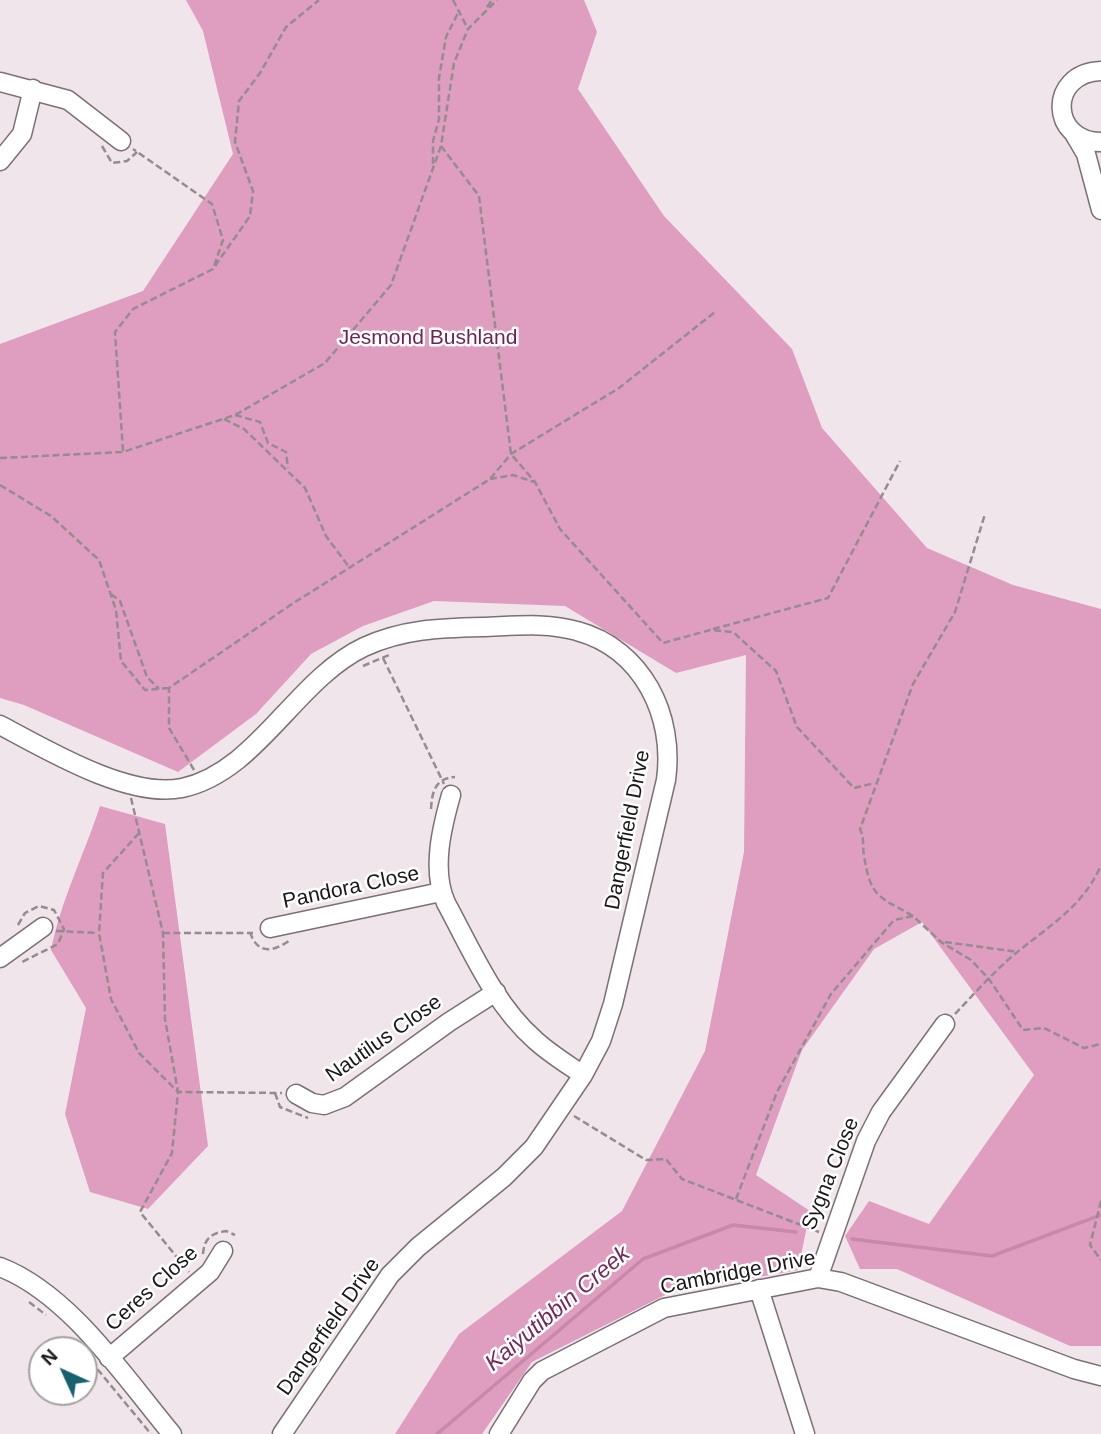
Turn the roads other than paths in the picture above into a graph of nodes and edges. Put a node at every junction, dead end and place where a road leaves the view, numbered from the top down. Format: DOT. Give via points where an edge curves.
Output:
graph roads {
  1 [pos="1101,71"];
  2 [pos="0,82"];
  3 [pos="33,89"];
  4 [pos="1073,132"];
  5 [pos="121,141"];
  6 [pos="1101,142"];
  7 [pos="0,161"];
  8 [pos="1101,210"];
  9 [pos="0,725"];
  10 [pos="451,795"];
  11 [pos="441,892"];
  12 [pos="43,927"];
  13 [pos="261,930"];
  14 [pos="6,962"];
  15 [pos="496,992"];
  16 [pos="945,1024"];
  17 [pos="583,1075"];
  18 [pos="296,1094"];
  19 [pos="223,1251"];
  20 [pos="0,1267"];
  21 [pos="818,1278"];
  22 [pos="759,1289"];
  23 [pos="109,1358"];
  24 [pos="1101,1376"];
  25 [pos="172,1434"];
  26 [pos="282,1434"];
  27 [pos="499,1434"];
  28 [pos="805,1434"];
  1 -- 4 [label="street" via="1080,75 1067,86 1062,110"];
  2 -- 3 [label="street"];
  3 -- 5 [label="street" via="68,100"];
  3 -- 7 [label="street" via="22,134"];
  4 -- 6 [label="street" via="1082,139"];
  4 -- 8 [label="street" via="1086,154"];
  9 -- 17 [label="street, Dangerfield Drive" via="128,795 201,782 238,759 327,671 424,629 541,626 595,637 629,660 657,702 668,736 666,780 613,1004"];
  10 -- 11 [label="street" via="443,824"];
  11 -- 13 [label="street, Pandora Close"];
  11 -- 15 [label="street"];
  12 -- 14 [label="street"];
  15 -- 17 [label="street" via="534,1040"];
  15 -- 18 [label="street, Nautilus Close" via="345,1097 324,1105"];
  16 -- 21 [label="street, Sygna Close" via="881,1112 866,1141"];
  17 -- 26 [label="street, Dangerfield Drive" via="534,1147 390,1275"];
  19 -- 23 [label="street, Ceres Close" via="210,1272"];
  20 -- 23 [label="street" via="68,1312"];
  21 -- 22 [label="street, Cambridge Drive"];
  21 -- 24 [label="street, Cambridge Drive" via="841,1282"];
  22 -- 27 [label="street, Cambridge Drive" via="664,1308 542,1371"];
  22 -- 28 [label="street"];
  23 -- 25 [label="street"];
}
